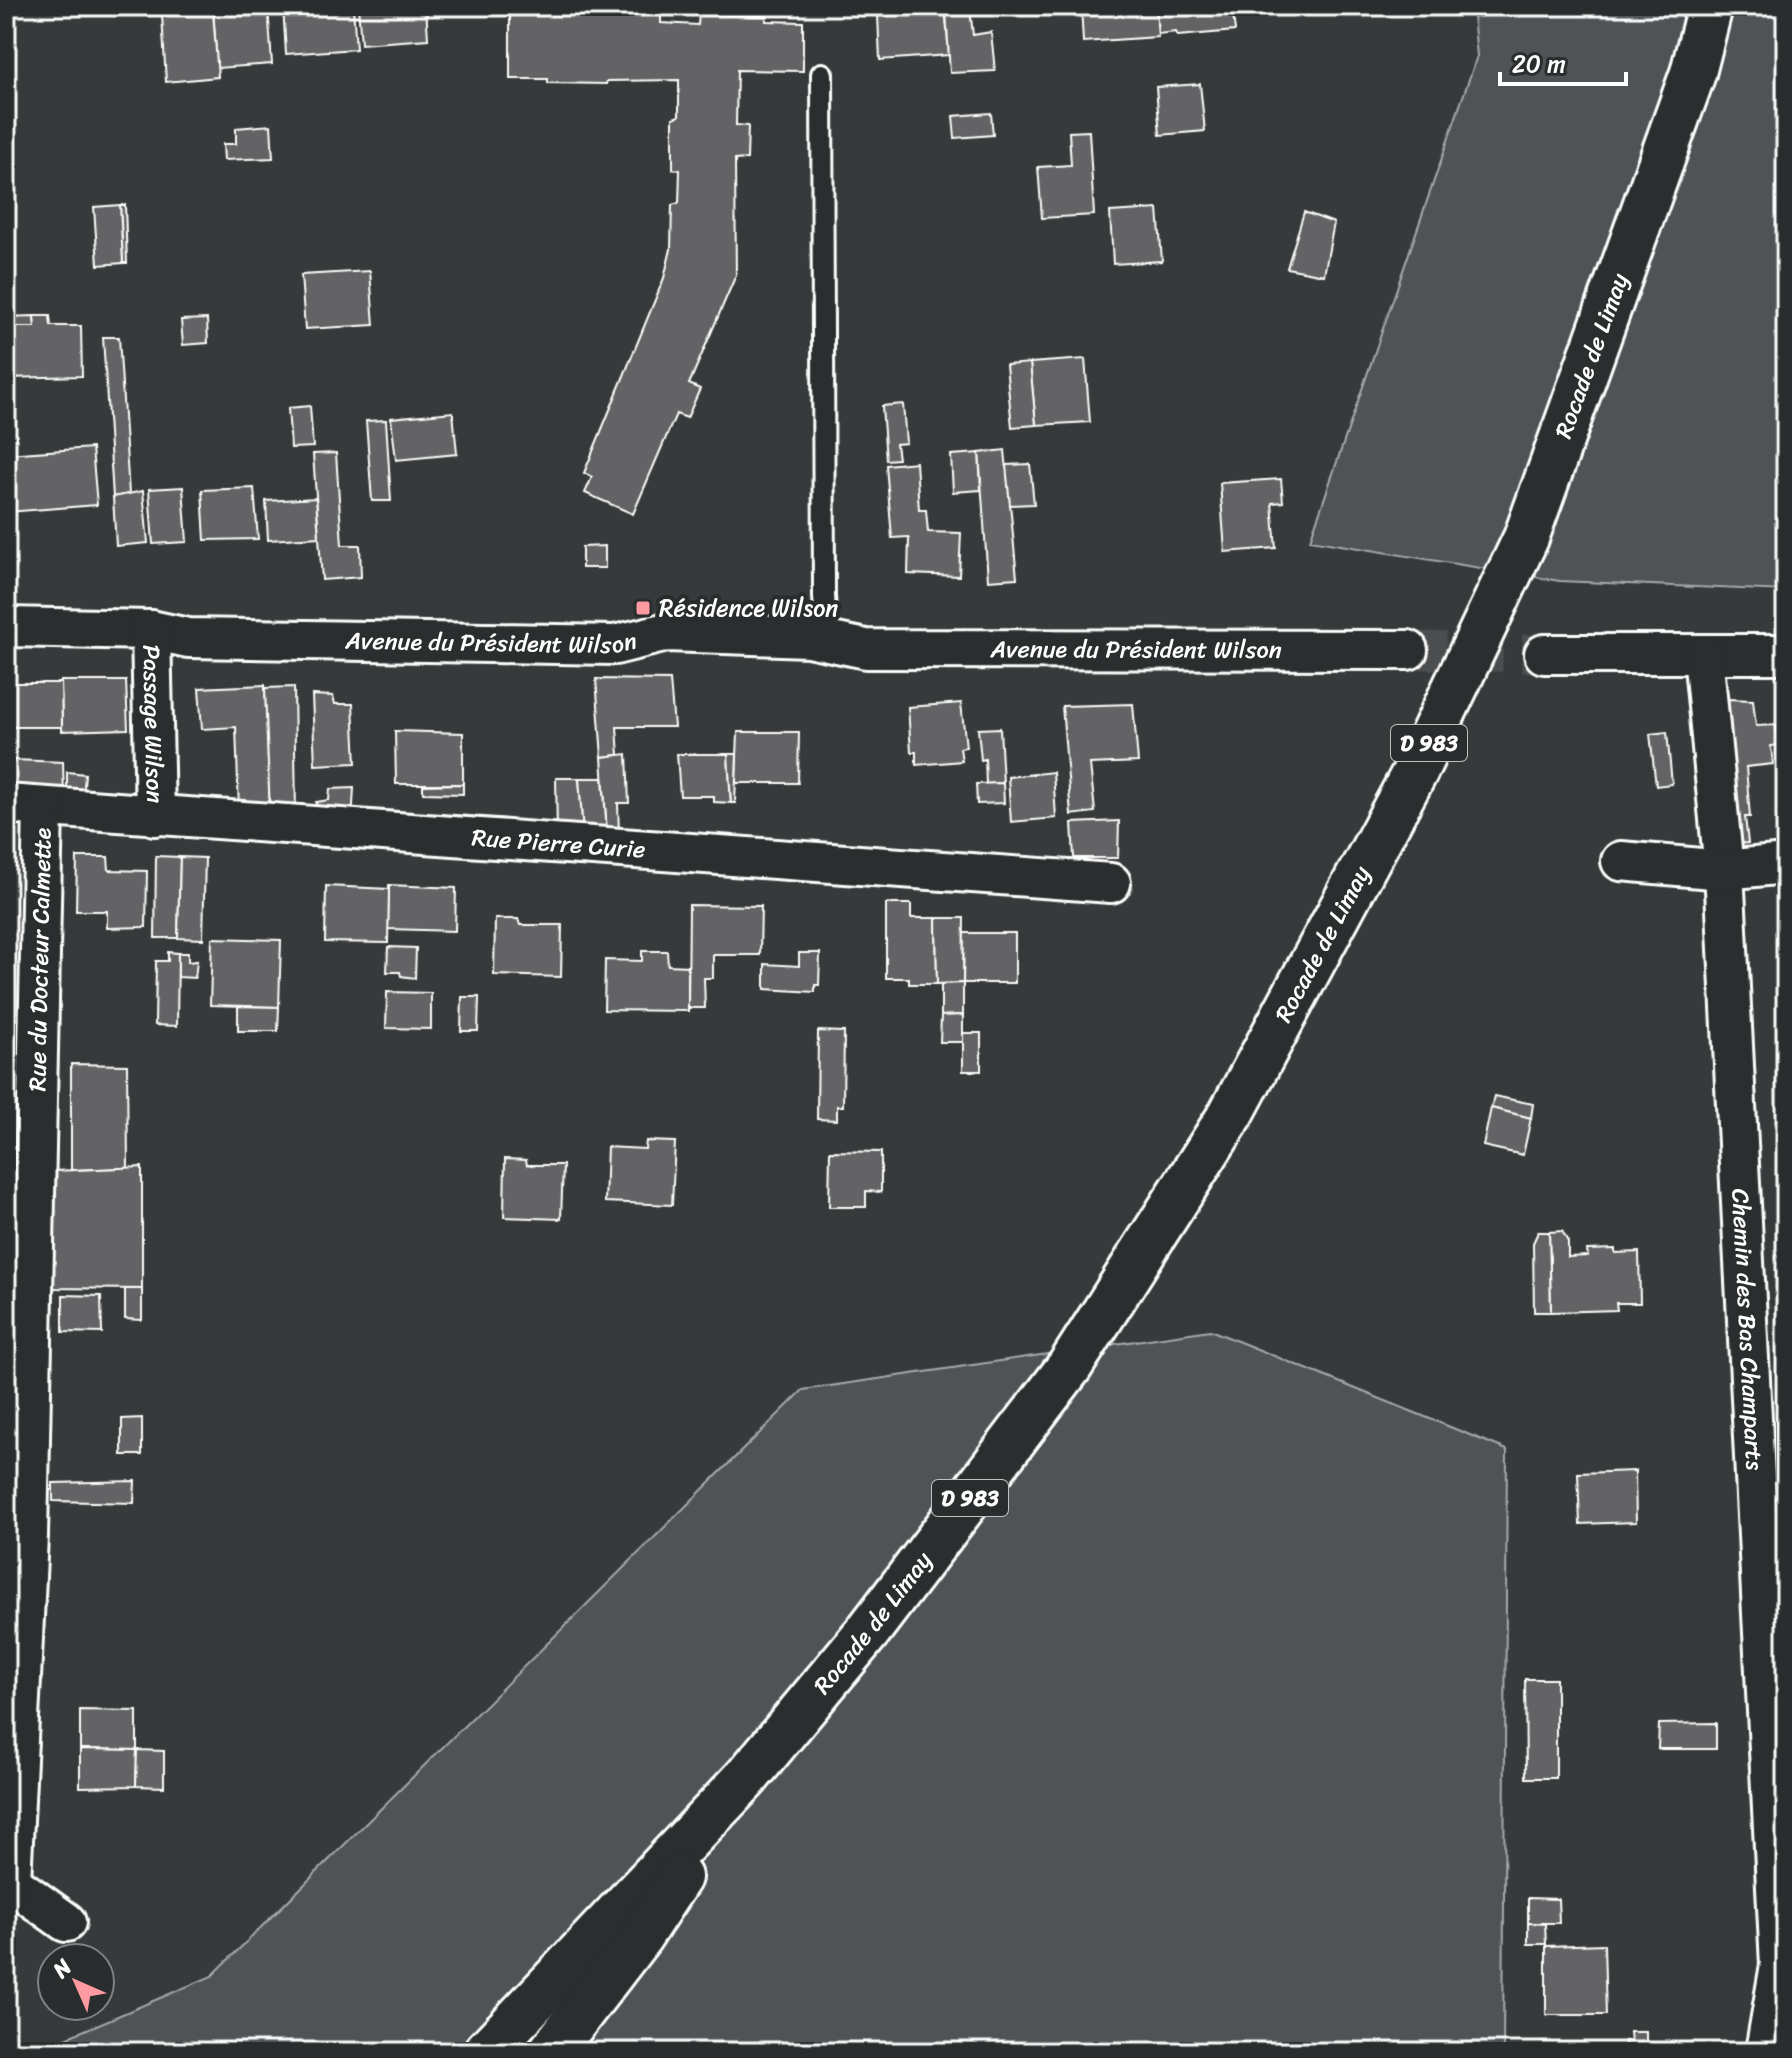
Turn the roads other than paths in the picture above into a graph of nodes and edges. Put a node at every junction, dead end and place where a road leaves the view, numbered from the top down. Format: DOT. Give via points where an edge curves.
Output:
graph roads {
  1 [pos="1710,6"];
  2 [pos="822,74"];
  3 [pos="6,627"];
  4 [pos="151,630"];
  5 [pos="827,641"];
  6 [pos="1408,650"];
  7 [pos="1544,654"];
  8 [pos="1786,654"];
  9 [pos="1703,655"];
  10 [pos="6,804"];
  11 [pos="43,807"];
  12 [pos="155,816"];
  13 [pos="1621,861"];
  14 [pos="1786,864"];
  15 [pos="1724,870"];
  16 [pos="1111,883"];
  17 [pos="746,1778"];
  18 [pos="8,1880"];
  19 [pos="66,1922"];
  20 [pos="486,2052"];
  21 [pos="551,2052"];
  22 [pos="1765,2052"];
  1 -- 17 [label="main road, Rocade de Limay / D 983" via="1693,73 1526,538 1416,770 1231,1114 1070,1366 869,1630"];
  2 -- 5 [label="lane"];
  3 -- 4 [label="street, Avenue du Président Wilson"];
  4 -- 5 [label="street, Avenue du Président Wilson" via="188,638 615,645 667,632"];
  4 -- 12 [label="street, Passage Wilson"];
  5 -- 6 [label="street, Avenue du Président Wilson" via="866,649"];
  7 -- 9 [label="street"];
  8 -- 9 [label="street"];
  9 -- 15 [label="street, Chemin des Bas Champarts"];
  10 -- 11 [label="street, Rue Pierre Curie"];
  11 -- 12 [label="street, Rue Pierre Curie"];
  11 -- 18 [label="street, Rue du Docteur Calmette" via="28,1536"];
  12 -- 16 [label="street, Rue Pierre Curie"];
  13 -- 15 [label="street"];
  14 -- 15 [label="street"];
  15 -- 22 [label="street, Chemin des Bas Champarts" via="1780,1965"];
  17 -- 20 [label="main road, D 983"];
  17 -- 21 [label="main road" via="640,1936"];
  18 -- 19 [label="street"];
}
